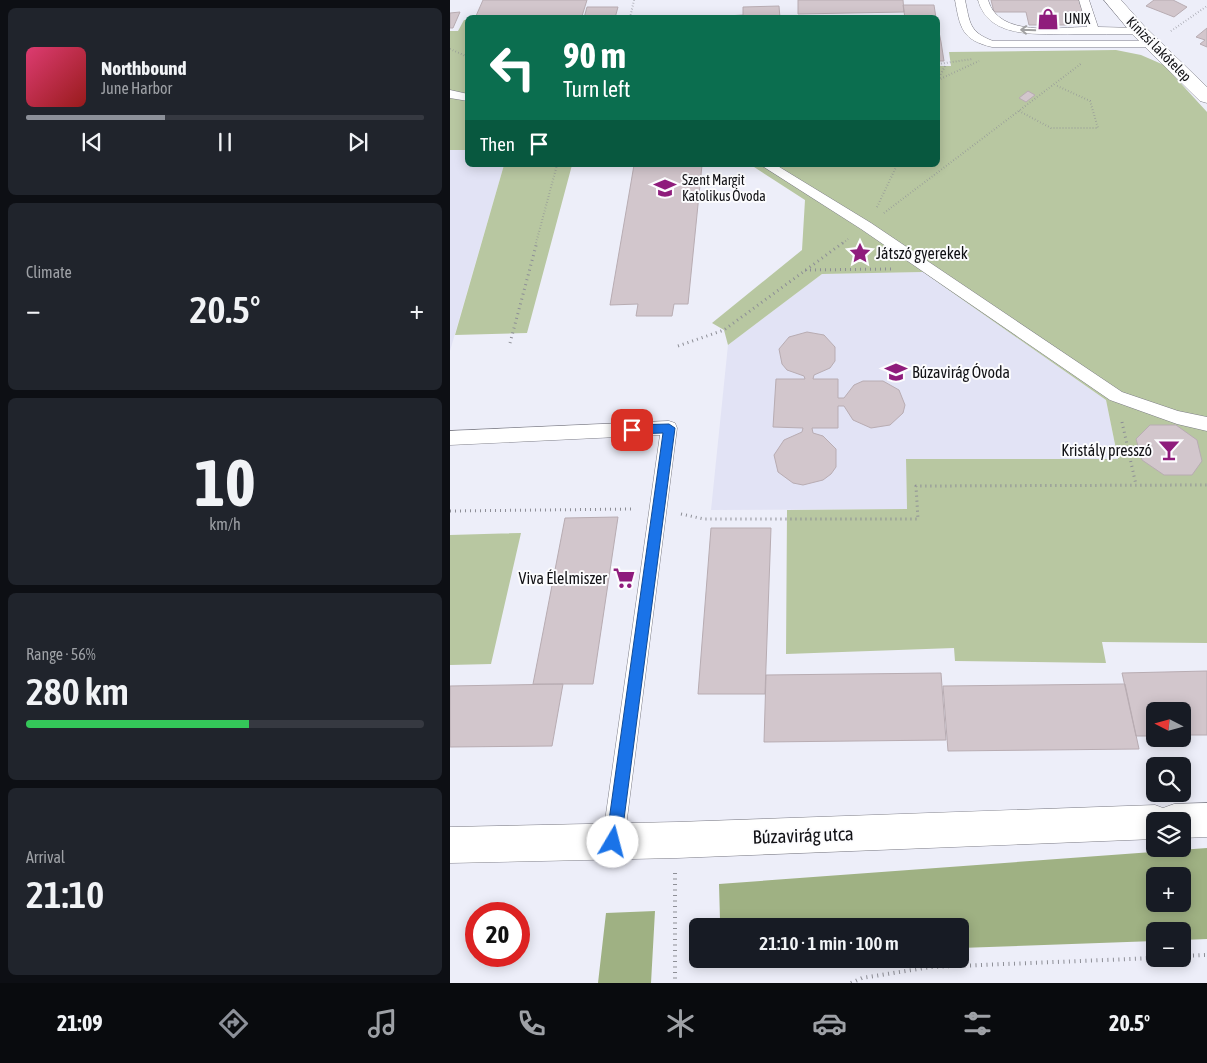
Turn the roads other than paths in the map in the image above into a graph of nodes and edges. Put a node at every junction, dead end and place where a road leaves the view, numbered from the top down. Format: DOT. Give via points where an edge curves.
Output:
graph roads {
  1 [pos="960,0"];
  2 [pos="983,0"];
  3 [pos="1084,0"];
  4 [pos="1112,0"];
  5 [pos="1094,31"];
  6 [pos="1139,31"];
  7 [pos="1152,44"];
  8 [pos="450,94"];
  9 [pos="465,97"];
  10 [pos="1207,97"];
  11 [pos="771,167"];
  12 [pos="1207,424"];
  13 [pos="450,438"];
  14 [pos="1191,820"];
  15 [pos="1207,820"];
  16 [pos="1146,822"];
  17 [pos="613,842"];
  18 [pos="450,844"];
  1 -- 7 [label="lane" via="968,33 979,40 1008,46"];
  5 -- 2 [label="lane, one-way" via="1013,28 990,16 985,11"];
  3 -- 5 [label="lane"];
  4 -- 6 [label="street, Kinizsi lakótelep"];
  5 -- 6 [label="lane"];
  6 -- 7 [label="street, Kinizsi lakótelep"];
  7 -- 10 [label="street, Kinizsi lakótelep"];
  8 -- 9 [label="lane"];
  11 -- 12 [label="lane" via="868,225 1116,396"];
  13 -- 17 [label="lane" via="669,428"];
  14 -- 15 [label="street"];
  16 -- 17 [label="street, Búzavirág utca"];
  17 -- 18 [label="street, Búzavirág utca"];
}
